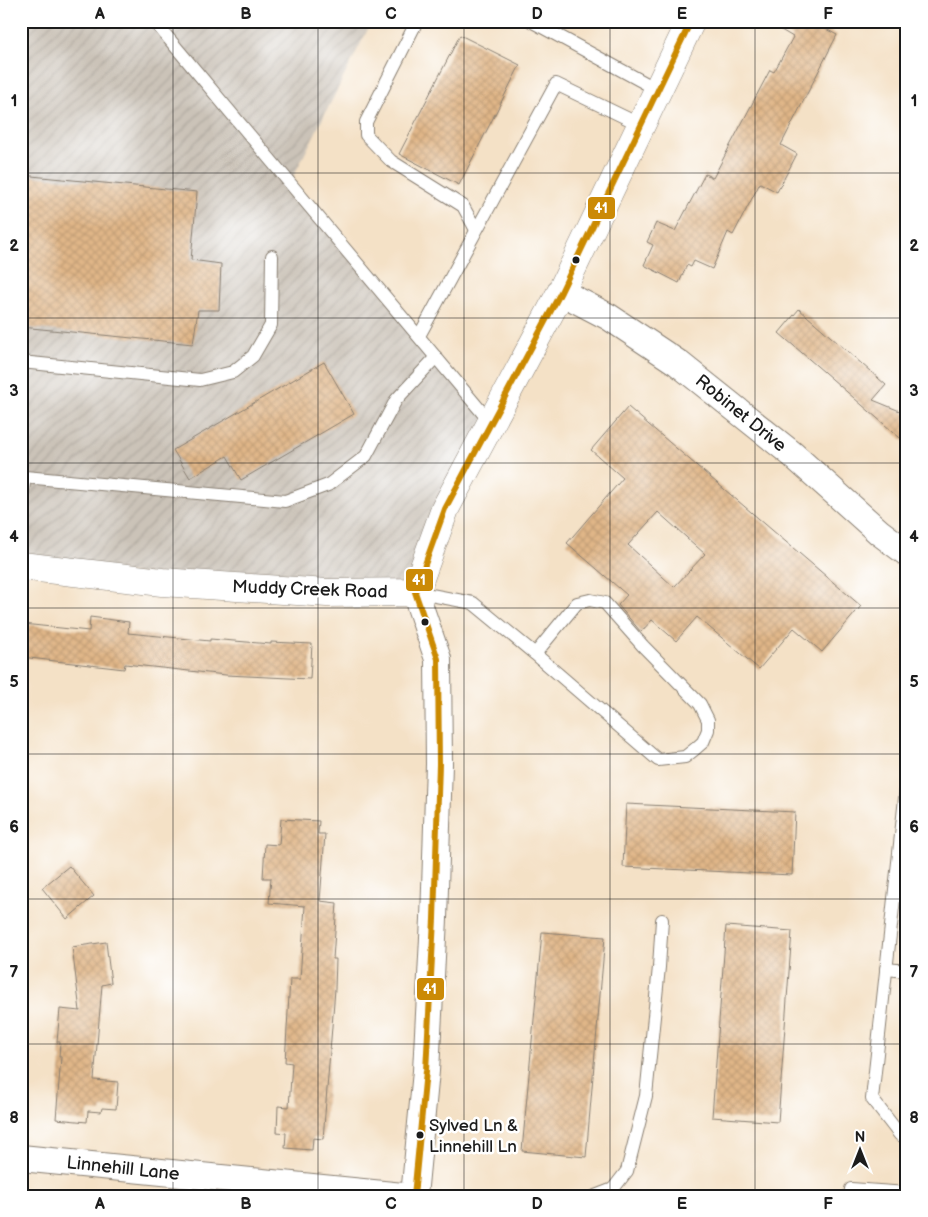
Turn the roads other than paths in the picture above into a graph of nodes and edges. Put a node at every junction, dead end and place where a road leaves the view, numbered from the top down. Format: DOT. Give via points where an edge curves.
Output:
graph roads {
  1 [pos="154,21"];
  2 [pos="417,21"];
  3 [pos="531,21"];
  4 [pos="691,21"];
  5 [pos="658,90"];
  6 [pos="641,126"];
  7 [pos="476,230"];
  8 [pos="272,256"];
  9 [pos="561,292"];
  10 [pos="419,336"];
  11 [pos="436,357"];
  12 [pos="21,362"];
  13 [pos="491,423"];
  14 [pos="21,502"];
  15 [pos="907,554"];
  16 [pos="21,566"];
  17 [pos="415,592"];
  18 [pos="535,654"];
  19 [pos="907,780"];
  20 [pos="662,920"];
  21 [pos="886,969"];
  22 [pos="907,971"];
  23 [pos="907,1136"];
  24 [pos="21,1158"];
  25 [pos="907,1193"];
  26 [pos="403,1196"];
  27 [pos="414,1196"];
  28 [pos="595,1196"];
  29 [pos="850,1196"];
  1 -- 10 [label="lane"];
  2 -- 7 [label="lane" via="366,122 366,135 391,161 463,206"];
  3 -- 5 [label="lane"];
  4 -- 5 [label="street"];
  5 -- 6 [label="street"];
  6 -- 7 [label="lane" via="556,84"];
  6 -- 9 [label="street"];
  7 -- 10 [label="lane"];
  8 -- 12 [label="lane" via="271,325 253,356 233,372 200,380"];
  9 -- 13 [label="street"];
  9 -- 15 [label="street, Robinet Drive" via="609,317 678,363 792,454"];
  10 -- 11 [label="lane"];
  11 -- 13 [label="lane"];
  11 -- 14 [label="lane" via="396,400 366,456 328,484 285,502 25,477"];
  13 -- 17 [label="street" via="445,509"];
  16 -- 17 [label="street, Muddy Creek Road" via="162,582 327,593"];
  17 -- 18 [label="lane" via="474,603"];
  17 -- 27 [label="street" via="438,659 439,764 426,1061"];
  18 -- 18 [label="lane" via="658,760 685,757 703,742 708,720 700,704 605,603 590,600 578,603"];
  19 -- 21 [label="lane"];
  20 -- 28 [label="lane" via="646,1096 627,1171 613,1189"];
  21 -- 22 [label="lane"];
  21 -- 23 [label="lane" via="872,1099 900,1135"];
  24 -- 26 [label="street, Linnehill Lane"];
  25 -- 29 [label="lane" via="851,1189"];
}
